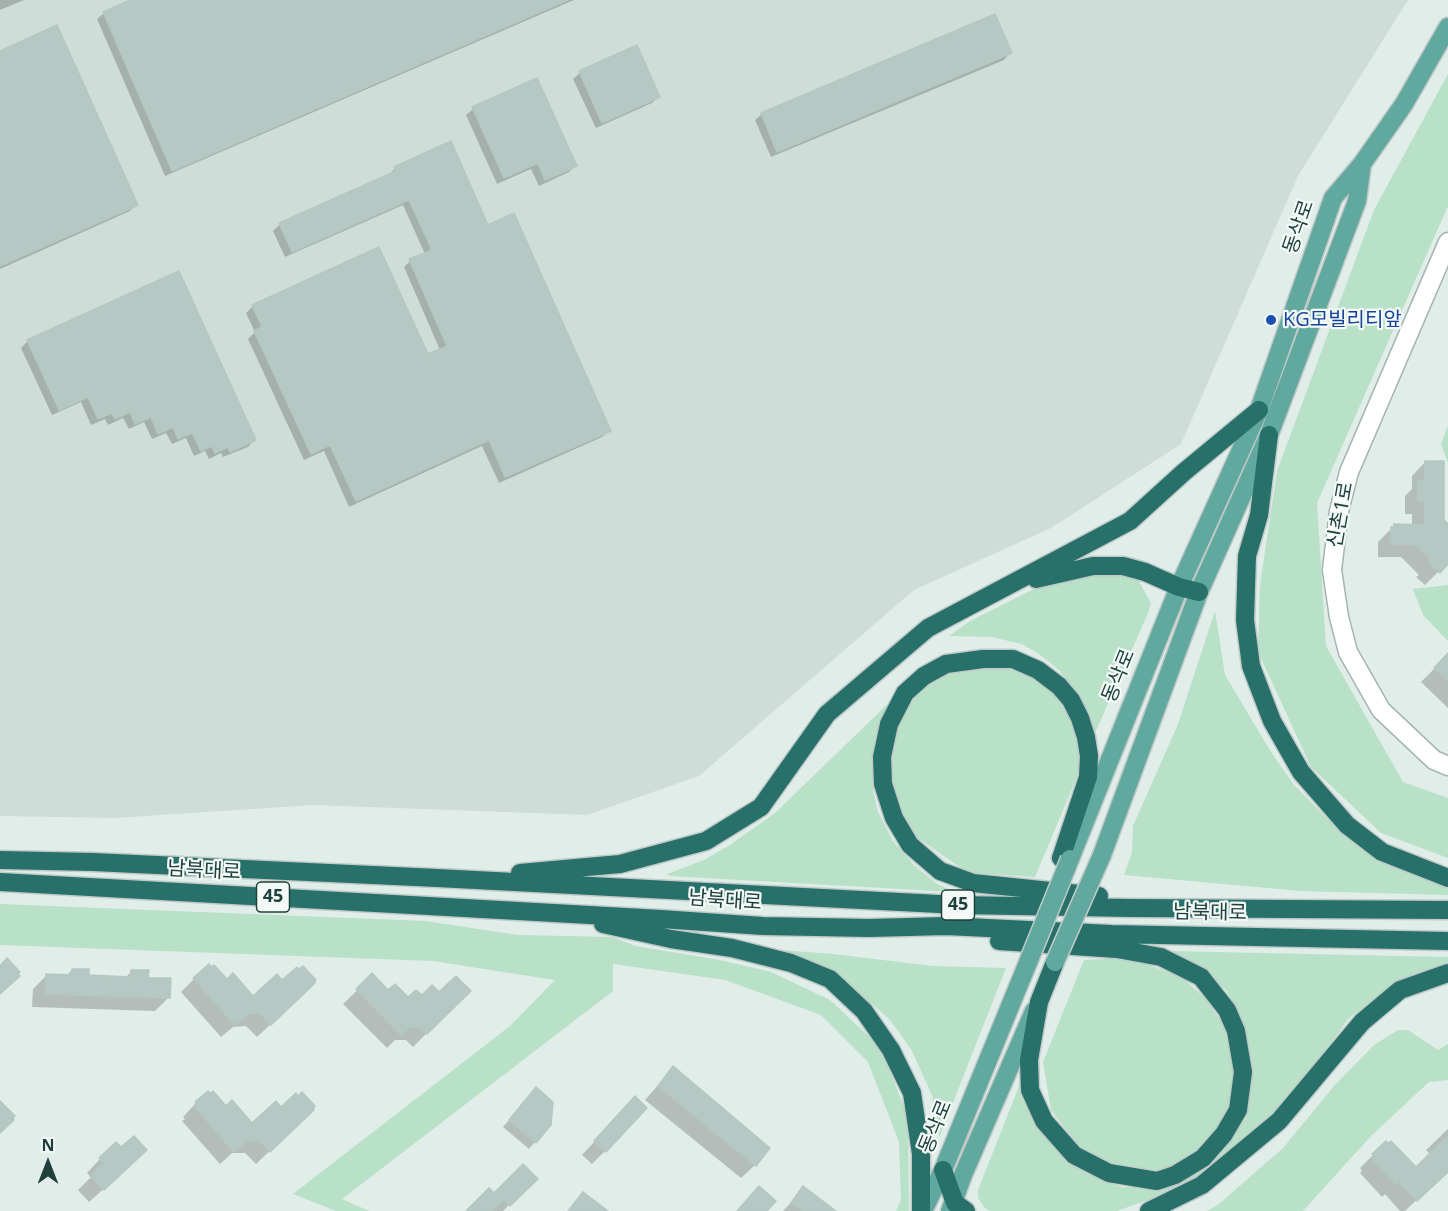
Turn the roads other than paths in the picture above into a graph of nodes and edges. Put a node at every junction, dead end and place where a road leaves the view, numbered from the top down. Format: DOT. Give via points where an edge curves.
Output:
graph roads {
  1 [pos="1448,27"];
  2 [pos="1362,164"];
  3 [pos="1448,242"];
  4 [pos="1259,410"];
  5 [pos="1269,435"];
  6 [pos="1006,586"];
  7 [pos="1179,587"];
  8 [pos="1199,592"];
  9 [pos="1448,766"];
  10 [pos="1065,858"];
  11 [pos="0,860"];
  12 [pos="1448,878"];
  13 [pos="468,879"];
  14 [pos="0,882"];
  15 [pos="1203,908"];
  16 [pos="1448,910"];
  17 [pos="545,912"];
  18 [pos="869,928"];
  19 [pos="1448,941"];
  20 [pos="1055,962"];
  21 [pos="1448,973"];
  22 [pos="943,1170"];
  23 [pos="957,1208"];
  24 [pos="922,1211"];
  25 [pos="1149,1211"];
  1 -- 2 [label="main road, 동삭로" via="1404,104"];
  2 -- 4 [label="main road, 동삭로" via="1333,198"];
  2 -- 5 [label="main road, 동삭로" via="1357,201"];
  3 -- 9 [label="street, 신촌1로" via="1349,472 1339,511 1332,570 1348,652 1381,710 1434,760"];
  4 -- 6 [label="highway" via="1130,521"];
  4 -- 7 [label="main road, 동삭로"];
  5 -- 8 [label="main road, 동삭로"];
  5 -- 12 [label="highway" via="1259,515 1247,556 1245,620 1251,666 1272,721 1301,772 1347,825 1382,852"];
  6 -- 7 [label="highway" via="1093,567 1123,566"];
  6 -- 13 [label="highway" via="928,628 827,714 760,807 706,841 620,864"];
  7 -- 8 [label="highway"];
  7 -- 10 [label="main road, 동삭로"];
  8 -- 20 [label="main road, 동삭로, bridge" via="1102,855"];
  10 -- 15 [label="highway" via="1088,777 1089,756 1080,718 1071,700 1038,670 1013,658 946,664 924,676 905,693 890,724 882,757 883,784 894,818 910,845 940,871 973,883"];
  10 -- 22 [label="main road, 동삭로, bridge" via="1029,960"];
  11 -- 13 [label="highway, 남북대로 / 45"];
  13 -- 15 [label="highway, 남북대로 / 45" via="958,905"];
  14 -- 17 [label="highway, 남북대로 / 45"];
  15 -- 16 [label="highway, 남북대로 / 45"];
  17 -- 18 [label="highway, 남북대로 / 45" via="763,926"];
  17 -- 24 [label="highway" via="732,948 791,963 830,979 864,1011 891,1050 912,1093 921,1154"];
  18 -- 19 [label="highway, 남북대로 / 45" via="946,926 1112,934"];
  18 -- 20 [label="highway" via="1117,949 1161,957 1201,977 1227,1010 1236,1031 1243,1072 1238,1110 1203,1158 1157,1180 1109,1173 1074,1155 1044,1121 1030,1090 1029,1060 1039,1002"];
  20 -- 23 [label="main road, 동삭로" via="963,1175"];
  21 -- 25 [label="highway" via="1400,990 1362,1022 1280,1121 1202,1185"];
  22 -- 23 [label="highway"];
  22 -- 24 [label="main road, 동삭로"];
}
